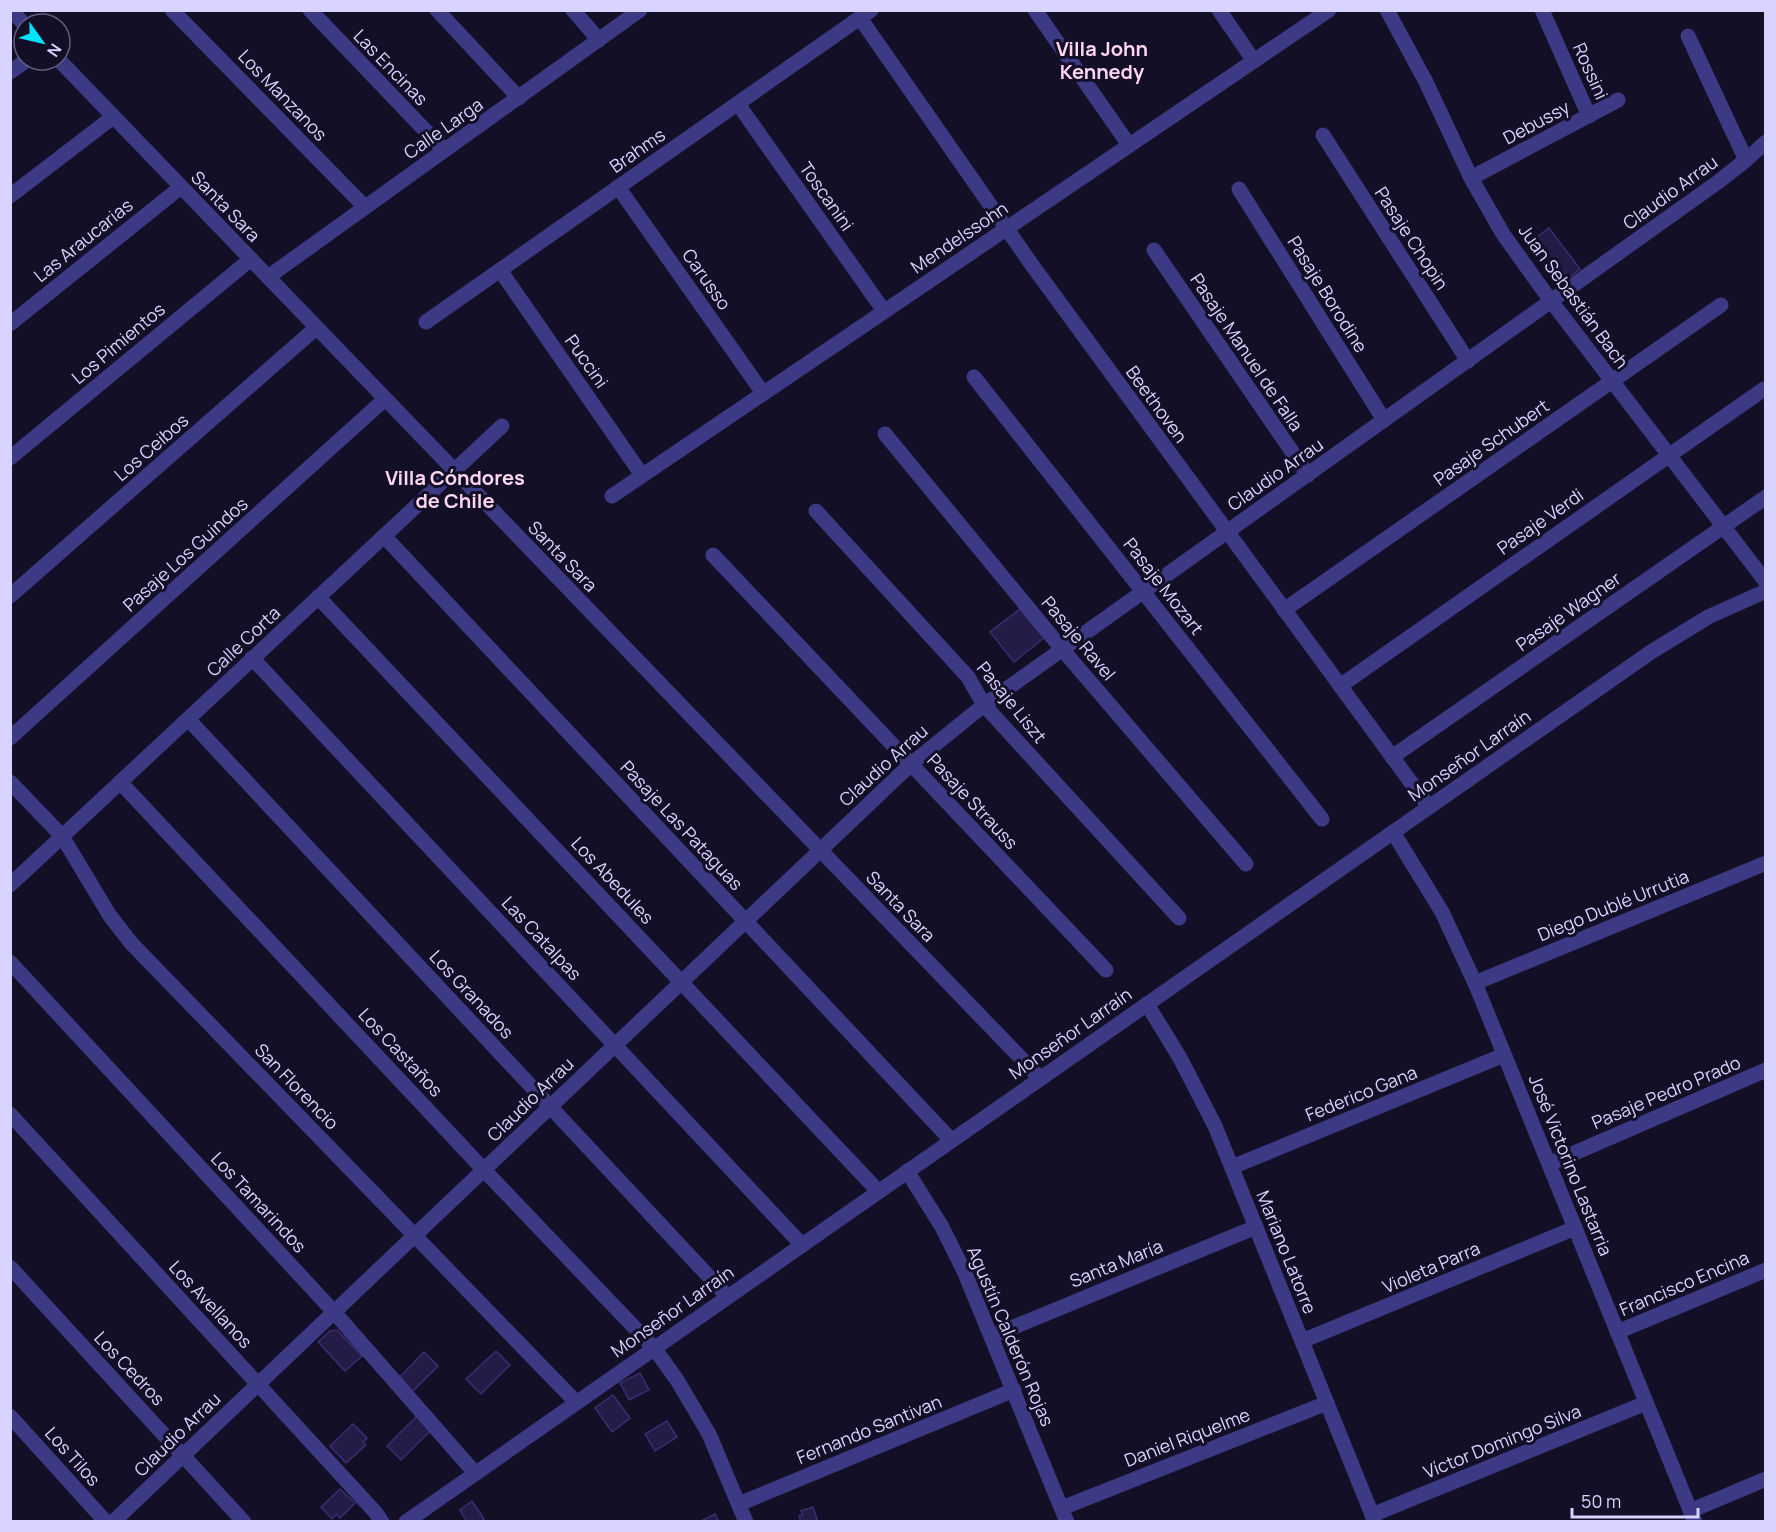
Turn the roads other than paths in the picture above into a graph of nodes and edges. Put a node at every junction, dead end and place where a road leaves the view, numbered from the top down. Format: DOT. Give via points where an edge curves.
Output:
graph roads {
  1 [pos="172,10"];
  2 [pos="310,10"];
  3 [pos="437,10"];
  4 [pos="573,10"];
  5 [pos="640,10"];
  6 [pos="1035,10"];
  7 [pos="1219,10"];
  8 [pos="1329,10"];
  9 [pos="1387,10"];
  10 [pos="1542,10"];
  11 [pos="865,14"];
  12 [pos="1689,36"];
  13 [pos="599,40"];
  14 [pos="1254,61"];
  15 [pos="70,72"];
  16 [pos="519,98"];
  17 [pos="1618,100"];
  18 [pos="738,104"];
  19 [pos="1589,116"];
  20 [pos="113,117"];
  21 [pos="1323,135"];
  22 [pos="1766,142"];
  23 [pos="1129,146"];
  24 [pos="444,150"];
  25 [pos="1746,160"];
  26 [pos="1471,178"];
  27 [pos="181,187"];
  28 [pos="618,187"];
  29 [pos="1239,189"];
  30 [pos="10,196"];
  31 [pos="365,207"];
  32 [pos="1006,229"];
  33 [pos="1154,250"];
  34 [pos="250,259"];
  35 [pos="500,270"];
  36 [pos="267,277"];
  37 [pos="1551,301"];
  38 [pos="1721,305"];
  39 [pos="884,312"];
  40 [pos="426,322"];
  41 [pos="10,324"];
  42 [pos="316,328"];
  43 [pos="1468,361"];
  44 [pos="975,377"];
  45 [pos="1612,381"];
  46 [pos="1764,389"];
  47 [pos="764,393"];
  48 [pos="385,399"];
  49 [pos="1384,420"];
  50 [pos="502,426"];
  51 [pos="885,434"];
  52 [pos="1669,455"];
  53 [pos="10,458"];
  54 [pos="454,471"];
  55 [pos="642,475"];
  56 [pos="1308,475"];
  57 [pos="612,496"];
  58 [pos="1766,497"];
  59 [pos="816,511"];
  60 [pos="1723,526"];
  61 [pos="1226,533"];
  62 [pos="384,536"];
  63 [pos="713,555"];
  64 [pos="1766,582"];
  65 [pos="1144,591"];
  66 [pos="1766,591"];
  67 [pos="10,596"];
  68 [pos="318,597"];
  69 [pos="1284,610"];
  70 [pos="1062,649"];
  71 [pos="252,658"];
  72 [pos="1340,686"];
  73 [pos="984,705"];
  74 [pos="188,719"];
  75 [pos="10,738"];
  76 [pos="1392,757"];
  77 [pos="911,764"];
  78 [pos="10,782"];
  79 [pos="120,782"];
  80 [pos="1429,807"];
  81 [pos="1322,819"];
  82 [pos="1393,832"];
  83 [pos="62,836"];
  84 [pos="820,850"];
  85 [pos="1766,863"];
  86 [pos="1246,864"];
  87 [pos="10,885"];
  88 [pos="1179,918"];
  89 [pos="746,921"];
  90 [pos="10,962"];
  91 [pos="1106,970"];
  92 [pos="682,982"];
  93 [pos="1475,983"];
  94 [pos="1146,1004"];
  95 [pos="615,1045"];
  96 [pos="1504,1054"];
  97 [pos="1766,1070"];
  98 [pos="1040,1078"];
  99 [pos="551,1106"];
  100 [pos="10,1114"];
  101 [pos="951,1140"];
  102 [pos="1549,1164"];
  103 [pos="1232,1167"];
  104 [pos="484,1170"];
  105 [pos="907,1171"];
  106 [pos="878,1191"];
  107 [pos="1256,1227"];
  108 [pos="1575,1228"];
  109 [pos="414,1236"];
  110 [pos="802,1245"];
  111 [pos="10,1267"];
  112 [pos="1766,1270"];
  113 [pos="727,1296"];
  114 [pos="334,1312"];
  115 [pos="1617,1332"];
  116 [pos="992,1336"];
  117 [pos="1302,1341"];
  118 [pos="654,1348"];
  119 [pos="258,1384"];
  120 [pos="1014,1390"];
  121 [pos="576,1402"];
  122 [pos="1327,1403"];
  123 [pos="1646,1403"];
  124 [pos="10,1416"];
  125 [pos="184,1455"];
  126 [pos="475,1473"];
  127 [pos="1766,1479"];
  128 [pos="739,1504"];
  129 [pos="1064,1515"];
  130 [pos="1693,1516"];
  131 [pos="1374,1518"];
  132 [pos="106,1521"];
  133 [pos="113,1521"];
  134 [pos="244,1521"];
  135 [pos="381,1521"];
  136 [pos="406,1521"];
  137 [pos="746,1521"];
  1 -- 31 [label="street, Los Manzanos"];
  2 -- 24 [label="street, Las Encinas"];
  3 -- 16 [label="street"];
  4 -- 13 [label="street"];
  5 -- 13 [label="street, Calle Larga"];
  6 -- 23 [label="street"];
  7 -- 14 [label="street"];
  8 -- 14 [label="street, Mendelssohn"];
  9 -- 26 [label="street, Juan Sebastián Bach"];
  10 -- 19 [label="street, Rossini"];
  11 -- 18 [label="street, Brahms"];
  11 -- 32 [label="street, Beethoven"];
  12 -- 25 [label="street"];
  13 -- 16 [label="street, Calle Larga"];
  14 -- 23 [label="street, Mendelssohn"];
  15 -- 20 [label="street, Santa Sara"];
  16 -- 24 [label="street, Calle Larga"];
  17 -- 19 [label="street, Debussy"];
  18 -- 28 [label="street, Brahms"];
  18 -- 39 [label="street, Toscanini"];
  19 -- 26 [label="street, Debussy"];
  20 -- 27 [label="street, Santa Sara"];
  20 -- 30 [label="street"];
  21 -- 43 [label="street, Pasaje Chopin"];
  22 -- 25 [label="street, Claudio Arrau"];
  23 -- 32 [label="street, Mendelssohn"];
  24 -- 31 [label="street, Calle Larga"];
  25 -- 37 [label="street, Claudio Arrau"];
  26 -- 37 [label="street, Juan Sebastián Bach" via="1503,234"];
  27 -- 34 [label="street, Santa Sara"];
  27 -- 41 [label="street, Las Araucarias"];
  28 -- 35 [label="street, Brahms"];
  28 -- 47 [label="street, Carusso"];
  29 -- 49 [label="street, Pasaje Borodine"];
  31 -- 36 [label="street, Calle Larga"];
  32 -- 39 [label="street, Mendelssohn"];
  32 -- 61 [label="street, Beethoven"];
  33 -- 56 [label="street, Pasaje Manuel de Falla"];
  34 -- 36 [label="street, Santa Sara"];
  34 -- 53 [label="street, Los Pimientos"];
  35 -- 40 [label="street, Brahms"];
  35 -- 55 [label="street, Puccini"];
  36 -- 42 [label="street, Santa Sara"];
  37 -- 43 [label="street, Claudio Arrau"];
  37 -- 45 [label="street, Juan Sebastián Bach"];
  38 -- 45 [label="street, Pasaje Schubert"];
  39 -- 47 [label="street, Mendelssohn"];
  42 -- 48 [label="street, Santa Sara"];
  42 -- 67 [label="street, Los Ceibos"];
  43 -- 49 [label="street, Claudio Arrau"];
  44 -- 65 [label="street, Pasaje Mozart"];
  45 -- 52 [label="street, Juan Sebastián Bach"];
  45 -- 69 [label="street, Pasaje Schubert"];
  46 -- 52 [label="street, Pasaje Verdi"];
  47 -- 55 [label="street, Mendelssohn"];
  48 -- 54 [label="street, Santa Sara"];
  48 -- 75 [label="street, Pasaje Los Guindos"];
  49 -- 56 [label="street, Claudio Arrau"];
  50 -- 54 [label="street, Calle Corta"];
  51 -- 70 [label="street, Pasaje Ravel"];
  52 -- 60 [label="street, Juan Sebastián Bach"];
  52 -- 72 [label="street, Pasaje Verdi"];
  54 -- 62 [label="street, Calle Corta"];
  54 -- 84 [label="street, Santa Sara"];
  55 -- 57 [label="street, Mendelssohn"];
  56 -- 61 [label="street, Claudio Arrau"];
  58 -- 60 [label="street, Pasaje Wagner"];
  59 -- 73 [label="street, Pasaje Liszt" via="968,678"];
  60 -- 64 [label="street, Juan Sebastián Bach"];
  60 -- 76 [label="street, Pasaje Wagner"];
  61 -- 65 [label="street, Claudio Arrau"];
  61 -- 69 [label="street, Beethoven"];
  62 -- 68 [label="street, Calle Corta"];
  62 -- 89 [label="street, Pasaje Las Pataguas"];
  63 -- 77 [label="street, Pasaje Strauss"];
  65 -- 70 [label="street, Claudio Arrau"];
  65 -- 81 [label="street, Pasaje Mozart"];
  66 -- 80 [label="street, Monseñor Larraín" via="1679,634"];
  68 -- 71 [label="street, Calle Corta"];
  68 -- 92 [label="street, Los Abedules"];
  69 -- 72 [label="street, Beethoven"];
  70 -- 73 [label="street, Claudio Arrau"];
  70 -- 86 [label="street, Pasaje Ravel"];
  71 -- 74 [label="street, Calle Corta"];
  71 -- 95 [label="street, Las Catalpas"];
  72 -- 76 [label="street, Beethoven"];
  73 -- 77 [label="street, Claudio Arrau"];
  73 -- 88 [label="street, Pasaje Liszt"];
  74 -- 79 [label="street, Calle Corta"];
  74 -- 99 [label="street, Los Granados"];
  76 -- 80 [label="street, Beethoven"];
  77 -- 84 [label="street, Claudio Arrau"];
  77 -- 91 [label="street, Pasaje Strauss"];
  78 -- 83 [label="street, San Florencio"];
  79 -- 83 [label="street, Calle Corta"];
  79 -- 104 [label="street, Los Castaños"];
  80 -- 82 [label="street, Monseñor Larraín"];
  82 -- 93 [label="street, José Victorino Lastarria" via="1442,912"];
  82 -- 94 [label="street, Monseñor Larraín"];
  83 -- 87 [label="street, Calle Corta"];
  83 -- 109 [label="street, San Florencio" via="110,916 132,944"];
  84 -- 89 [label="street, Claudio Arrau"];
  84 -- 98 [label="street, Santa Sara"];
  85 -- 93 [label="street, Diego Dublé Urrutia"];
  89 -- 92 [label="street, Claudio Arrau"];
  89 -- 101 [label="street, Pasaje Las Pataguas"];
  90 -- 114 [label="street, Los Tamarindos"];
  92 -- 95 [label="street, Claudio Arrau"];
  92 -- 106 [label="street, Los Abedules"];
  93 -- 96 [label="street, José Victorino Lastarria"];
  94 -- 98 [label="street, Monseñor Larraín"];
  94 -- 103 [label="street, Mariano Latorre" via="1196,1086"];
  95 -- 99 [label="street, Claudio Arrau"];
  95 -- 110 [label="street, Las Catalpas"];
  96 -- 102 [label="street, José Victorino Lastarria"];
  96 -- 103 [label="street, Federico Gana"];
  97 -- 102 [label="street, Pasaje Pedro Prado"];
  98 -- 101 [label="street, Monseñor Larraín"];
  99 -- 104 [label="street, Claudio Arrau"];
  99 -- 113 [label="street, Los Granados"];
  100 -- 119 [label="street, Los Avellanos"];
  101 -- 105 [label="street, Monseñor Larraín"];
  102 -- 108 [label="street, José Victorino Lastarria"];
  103 -- 107 [label="street, Mariano Latorre"];
  104 -- 109 [label="street, Claudio Arrau"];
  104 -- 118 [label="street, Los Castaños"];
  105 -- 106 [label="street, Monseñor Larraín"];
  105 -- 116 [label="street, Agustín Calderón Rojas" via="950,1242"];
  106 -- 110 [label="street, Monseñor Larraín"];
  107 -- 116 [label="street, Santa María"];
  107 -- 117 [label="street, Mariano Latorre"];
  108 -- 115 [label="street, José Victorino Lastarria"];
  108 -- 117 [label="street, Violeta Parra"];
  109 -- 114 [label="street, Claudio Arrau"];
  109 -- 121 [label="street, San Florencio"];
  110 -- 113 [label="street, Monseñor Larraín"];
  111 -- 125 [label="street, Los Cedros"];
  112 -- 115 [label="street, Francisco Encina"];
  113 -- 118 [label="street, Monseñor Larraín"];
  114 -- 119 [label="street, Claudio Arrau"];
  114 -- 126 [label="street, Los Tamarindos"];
  115 -- 123 [label="street, José Victorino Lastarria"];
  116 -- 120 [label="street, Agustín Calderón Rojas"];
  117 -- 122 [label="street, Mariano Latorre"];
  118 -- 121 [label="street, Monseñor Larraín"];
  118 -- 128 [label="street, Los Castaños" via="696,1410"];
  119 -- 125 [label="street, Claudio Arrau"];
  119 -- 135 [label="street, Los Avellanos"];
  120 -- 128 [label="street, Fernando Santivan"];
  120 -- 129 [label="street, Agustín Calderón Rojas"];
  121 -- 126 [label="street, Monseñor Larraín"];
  122 -- 129 [label="street, Daniel Riquelme"];
  122 -- 131 [label="street, Mariano Latorre"];
  123 -- 130 [label="street, José Victorino Lastarria"];
  123 -- 131 [label="street, Víctor Domingo Silva"];
  124 -- 132 [label="street, Los Tilos"];
  125 -- 133 [label="street, Claudio Arrau"];
  125 -- 134 [label="street, Los Cedros"];
  126 -- 136 [label="street, Monseñor Larraín"];
  127 -- 130 [label="street"];
  128 -- 137 [label="street, Los Castaños"];
}
